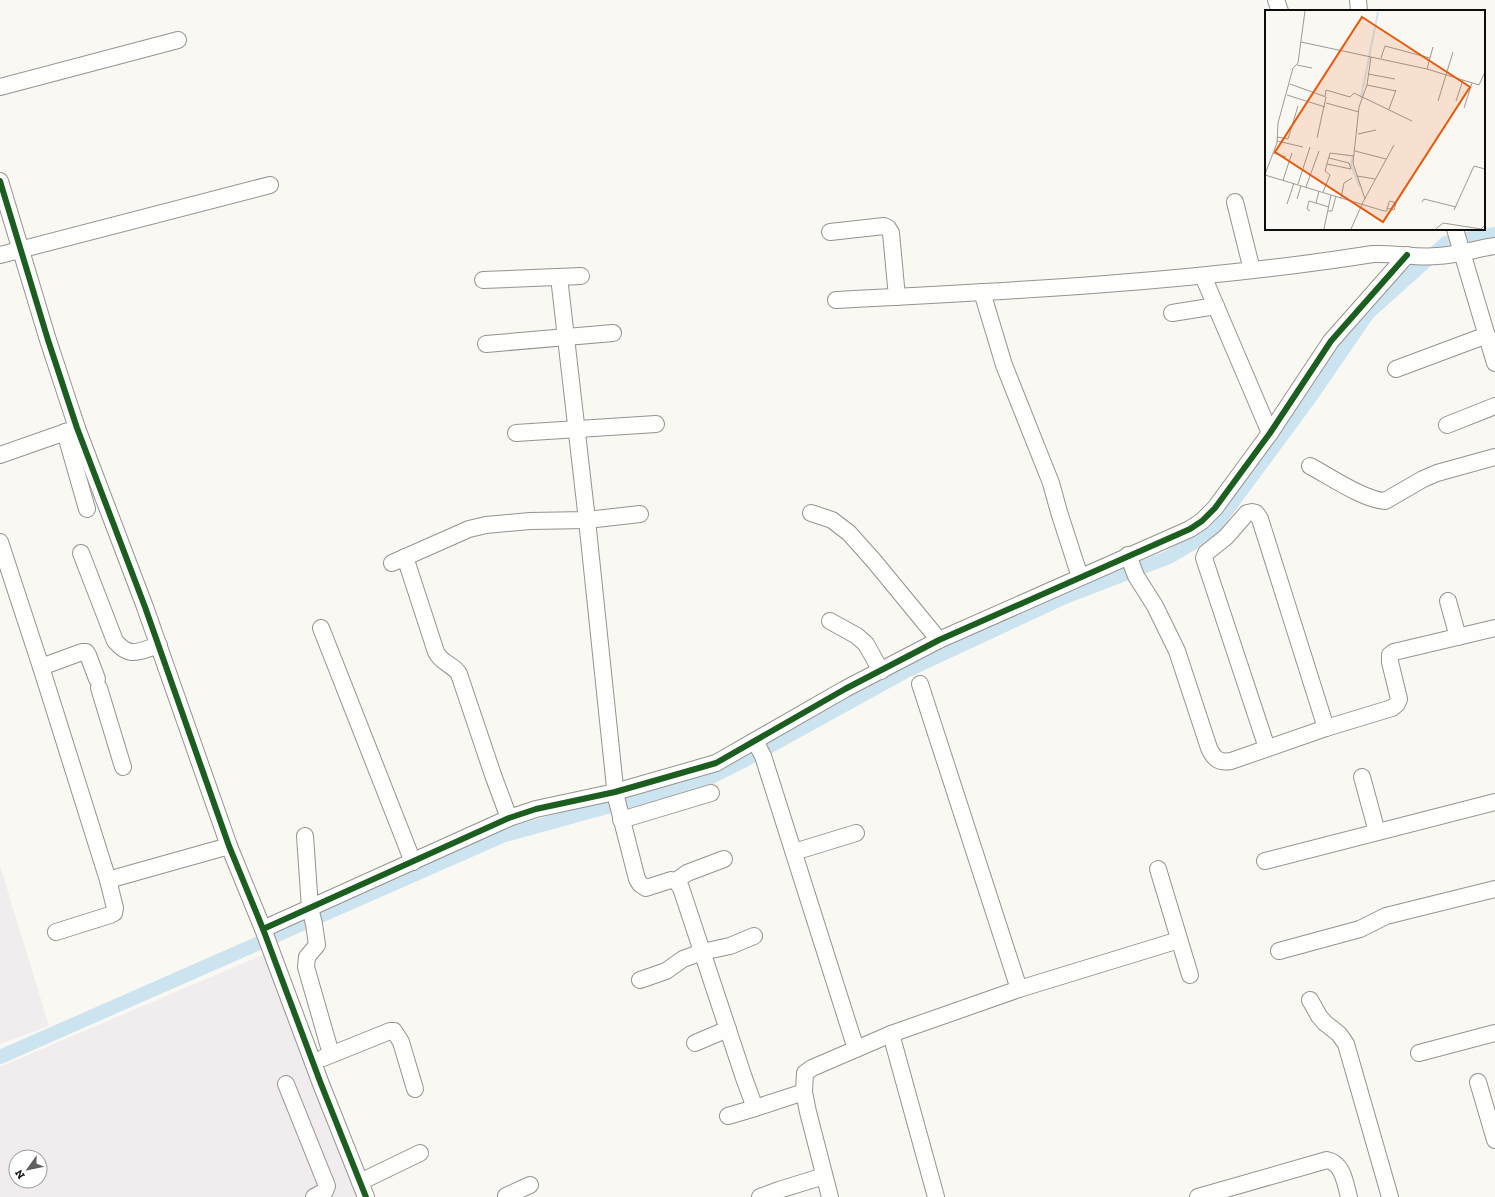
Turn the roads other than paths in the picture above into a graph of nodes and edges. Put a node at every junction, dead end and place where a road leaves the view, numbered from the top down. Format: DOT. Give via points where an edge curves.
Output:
graph roads {
  1 [pos="1276,0"];
  2 [pos="1358,0"];
  3 [pos="1280,10"];
  4 [pos="1359,10"];
  5 [pos="178,40"];
  6 [pos="0,87"];
  7 [pos="0,181"];
  8 [pos="270,185"];
  9 [pos="1235,202"];
  10 [pos="830,232"];
  11 [pos="1459,241"];
  12 [pos="1495,246"];
  13 [pos="20,250"];
  14 [pos="1410,255"];
  15 [pos="0,256"];
  16 [pos="1252,270"];
  17 [pos="581,276"];
  18 [pos="1203,276"];
  19 [pos="559,277"];
  20 [pos="483,280"];
  21 [pos="982,292"];
  22 [pos="897,297"];
  23 [pos="836,300"];
  24 [pos="1216,306"];
  25 [pos="1172,312"];
  26 [pos="613,333"];
  27 [pos="1487,335"];
  28 [pos="566,337"];
  29 [pos="486,344"];
  30 [pos="1495,363"];
  31 [pos="1396,369"];
  32 [pos="1495,406"];
  33 [pos="656,424"];
  34 [pos="1447,425"];
  35 [pos="576,428"];
  36 [pos="71,430"];
  37 [pos="516,433"];
  38 [pos="1270,433"];
  39 [pos="0,455"];
  40 [pos="1495,457"];
  41 [pos="1310,466"];
  42 [pos="87,508"];
  43 [pos="811,513"];
  44 [pos="640,514"];
  45 [pos="587,520"];
  46 [pos="0,542"];
  47 [pos="82,553"];
  48 [pos="1129,558"];
  49 [pos="1080,576"];
  50 [pos="1448,600"];
  51 [pos="830,621"];
  52 [pos="321,628"];
  53 [pos="1495,628"];
  54 [pos="1458,637"];
  55 [pos="940,640"];
  56 [pos="159,645"];
  57 [pos="41,667"];
  58 [pos="881,671"];
  59 [pos="920,684"];
  60 [pos="1326,728"];
  61 [pos="758,748"];
  62 [pos="1266,748"];
  63 [pos="123,767"];
  64 [pos="1362,778"];
  65 [pos="711,793"];
  66 [pos="1495,802"];
  67 [pos="618,805"];
  68 [pos="509,818"];
  69 [pos="1377,832"];
  70 [pos="856,833"];
  71 [pos="305,836"];
  72 [pos="229,846"];
  73 [pos="794,852"];
  74 [pos="724,859"];
  75 [pos="1265,861"];
  76 [pos="412,862"];
  77 [pos="1158,869"];
  78 [pos="108,880"];
  79 [pos="676,881"];
  80 [pos="1495,889"];
  81 [pos="312,916"];
  82 [pos="56,932"];
  83 [pos="265,936"];
  84 [pos="754,936"];
  85 [pos="1179,940"];
  86 [pos="1279,951"];
  87 [pos="702,952"];
  88 [pos="1190,975"];
  89 [pos="640,980"];
  90 [pos="1019,989"];
  91 [pos="1310,1000"];
  92 [pos="728,1029"];
  93 [pos="1495,1033"];
  94 [pos="891,1034"];
  95 [pos="696,1043"];
  96 [pos="856,1049"];
  97 [pos="1419,1053"];
  98 [pos="331,1054"];
  99 [pos="313,1063"];
  100 [pos="1478,1082"];
  101 [pos="286,1084"];
  102 [pos="415,1089"];
  103 [pos="804,1092"];
  104 [pos="755,1108"];
  105 [pos="728,1116"];
  106 [pos="1495,1140"];
  107 [pos="420,1153"];
  108 [pos="824,1176"];
  109 [pos="360,1182"];
  110 [pos="530,1185"];
  111 [pos="506,1196"];
  112 [pos="314,1197"];
  113 [pos="366,1197"];
  114 [pos="760,1197"];
  115 [pos="830,1197"];
  116 [pos="936,1197"];
  117 [pos="1198,1197"];
  118 [pos="1349,1197"];
  119 [pos="1390,1197"];
  1 -- 3 [label="street"];
  2 -- 4 [label="street"];
  5 -- 6 [label="street"];
  7 -- 13 [label="street"];
  8 -- 13 [label="street"];
  9 -- 16 [label="street"];
  10 -- 22 [label="street" via="884,226 888,228 891,233"];
  11 -- 12 [label="street"];
  11 -- 14 [label="street" via="1437,256"];
  11 -- 27 [label="street"];
  13 -- 15 [label="street"];
  13 -- 36 [label="street"];
  14 -- 16 [label="street" via="1373,254"];
  14 -- 38 [label="street" via="1331,341"];
  16 -- 18 [label="street"];
  17 -- 19 [label="street"];
  18 -- 21 [label="street"];
  18 -- 24 [label="street"];
  19 -- 20 [label="street"];
  19 -- 28 [label="street"];
  21 -- 22 [label="street"];
  21 -- 49 [label="street" via="1004,364 1051,484"];
  22 -- 23 [label="street"];
  24 -- 25 [label="street"];
  24 -- 38 [label="street"];
  26 -- 28 [label="street"];
  27 -- 30 [label="street"];
  27 -- 31 [label="street"];
  28 -- 29 [label="street"];
  28 -- 35 [label="street"];
  32 -- 34 [label="street"];
  33 -- 35 [label="street"];
  35 -- 37 [label="street"];
  35 -- 45 [label="street"];
  36 -- 39 [label="street"];
  36 -- 42 [label="street"];
  36 -- 56 [label="street"];
  38 -- 48 [label="street" via="1215,508 1202,521"];
  40 -- 41 [label="street" via="1437,473 1385,501 1362,494"];
  43 -- 55 [label="street" via="832,520 849,533"];
  44 -- 45 [label="street"];
  45 -- 67 [label="street"];
  45 -- 68 [label="street" via="486,525 469,529 398,560 436,652 442,661 459,674"];
  46 -- 57 [label="street"];
  47 -- 56 [label="street" via="115,642 122,650 131,653"];
  48 -- 49 [label="street"];
  48 -- 62 [label="street" via="1176,651 1213,757 1223,762 1231,761"];
  49 -- 55 [label="street"];
  50 -- 54 [label="street"];
  51 -- 58 [label="street" via="866,644"];
  52 -- 76 [label="street"];
  53 -- 54 [label="street"];
  54 -- 60 [label="street" via="1394,652 1390,655 1390,662 1399,699 1397,704 1392,708"];
  55 -- 58 [label="street"];
  56 -- 72 [label="street"];
  57 -- 63 [label="street" via="86,652"];
  57 -- 78 [label="street"];
  58 -- 61 [label="street" via="845,689"];
  59 -- 90 [label="street"];
  60 -- 62 [label="street"];
  60 -- 62 [label="street" via="1260,519 1256,513 1247,513 1206,553 1204,558"];
  61 -- 67 [label="street"];
  61 -- 73 [label="street"];
  64 -- 69 [label="street"];
  65 -- 67 [label="street"];
  66 -- 69 [label="street"];
  67 -- 68 [label="street" via="536,809"];
  67 -- 79 [label="street" via="636,879 646,888 671,880"];
  68 -- 76 [label="street"];
  69 -- 75 [label="street"];
  70 -- 73 [label="street"];
  71 -- 81 [label="street"];
  72 -- 78 [label="street"];
  72 -- 83 [label="street"];
  73 -- 96 [label="street"];
  74 -- 79 [label="street" via="687,873"];
  76 -- 81 [label="street"];
  77 -- 85 [label="street"];
  78 -- 82 [label="street" via="114,913"];
  79 -- 87 [label="street"];
  80 -- 86 [label="street" via="1386,916 1360,929"];
  81 -- 83 [label="street"];
  81 -- 98 [label="street" via="317,945 307,957 306,967"];
  83 -- 99 [label="street"];
  84 -- 87 [label="street" via="730,946"];
  85 -- 88 [label="street"];
  85 -- 90 [label="street"];
  87 -- 89 [label="street" via="683,959 666,971"];
  87 -- 92 [label="street"];
  90 -- 94 [label="street"];
  91 -- 119 [label="street" via="1325,1024 1339,1034 1346,1044"];
  92 -- 95 [label="street"];
  92 -- 104 [label="street"];
  93 -- 97 [label="street"];
  94 -- 96 [label="street"];
  94 -- 116 [label="street"];
  96 -- 103 [label="street" via="805,1073"];
  98 -- 99 [label="street"];
  98 -- 102 [label="street" via="390,1031 394,1032 401,1042"];
  99 -- 109 [label="street"];
  100 -- 106 [label="street"];
  101 -- 112 [label="street" via="327,1186 326,1191"];
  103 -- 104 [label="street"];
  103 -- 108 [label="street"];
  104 -- 105 [label="street"];
  107 -- 109 [label="street"];
  108 -- 114 [label="street"];
  108 -- 115 [label="street"];
  109 -- 113 [label="street"];
  110 -- 111 [label="street"];
  117 -- 118 [label="street" via="1327,1160 1333,1161 1337,1166"];
}
